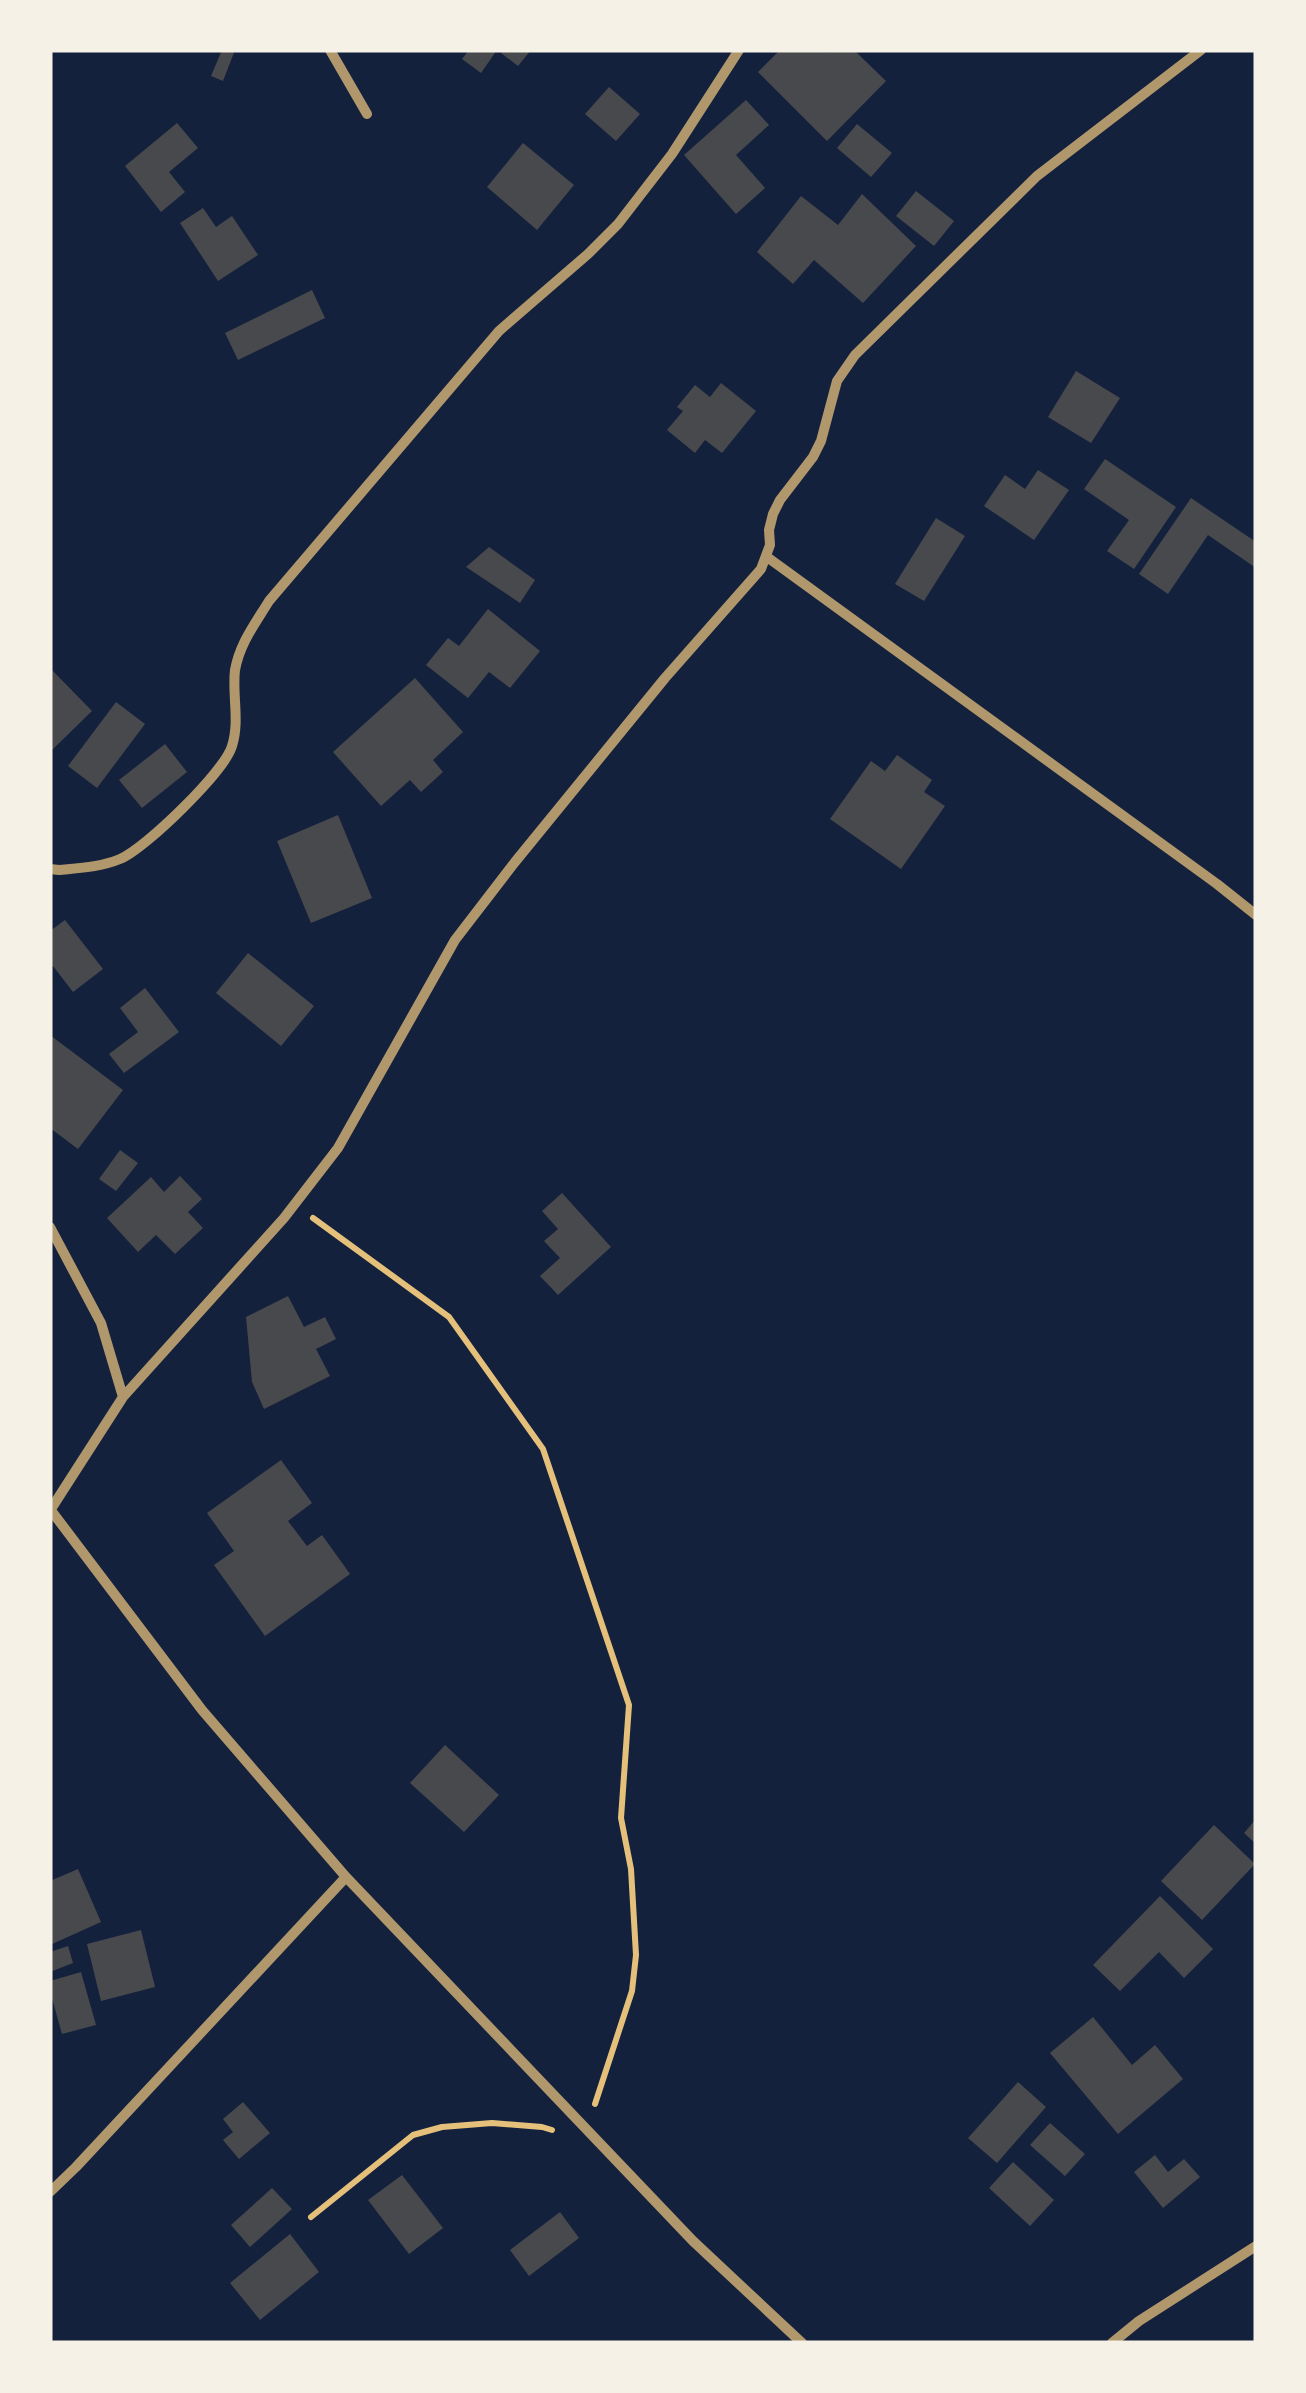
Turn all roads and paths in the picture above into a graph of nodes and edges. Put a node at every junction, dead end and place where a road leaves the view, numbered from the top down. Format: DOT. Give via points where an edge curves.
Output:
graph roads {
  1 [pos="330,50"];
  2 [pos="739,50"];
  3 [pos="1201,50"];
  4 [pos="367,114"];
  5 [pos="767,557"];
  6 [pos="50,869"];
  7 [pos="1256,914"];
  8 [pos="294,1205"];
  9 [pos="50,1227"];
  10 [pos="123,1397"];
  11 [pos="50,1509"];
  12 [pos="346,1877"];
  13 [pos="587,2129"];
  14 [pos="558,2132"];
  15 [pos="50,2192"];
  16 [pos="311,2217"];
  17 [pos="1256,2246"];
  18 [pos="802,2343"];
  19 [pos="1112,2343"];
  1 -- 4 [label="street"];
  2 -- 6 [label="street" via="618,224 499,331 269,602 241,645 233,745 217,771 136,851 116,861"];
  3 -- 5 [label="street" via="1037,176 856,355 837,381 813,458 780,500"];
  5 -- 7 [label="street"];
  5 -- 8 [label="street" via="455,940 338,1148"];
  8 -- 10 [label="street"];
  8 -- 13 [label="path" via="449,1316 544,1450 629,1706 621,1818 636,1955 632,1991"];
  9 -- 10 [label="street" via="100,1323"];
  10 -- 11 [label="street"];
  11 -- 12 [label="street" via="202,1710"];
  12 -- 13 [label="street"];
  12 -- 15 [label="street"];
  13 -- 18 [label="street"];
  14 -- 16 [label="path" via="492,2123 412,2135"];
  17 -- 19 [label="street"];
}
